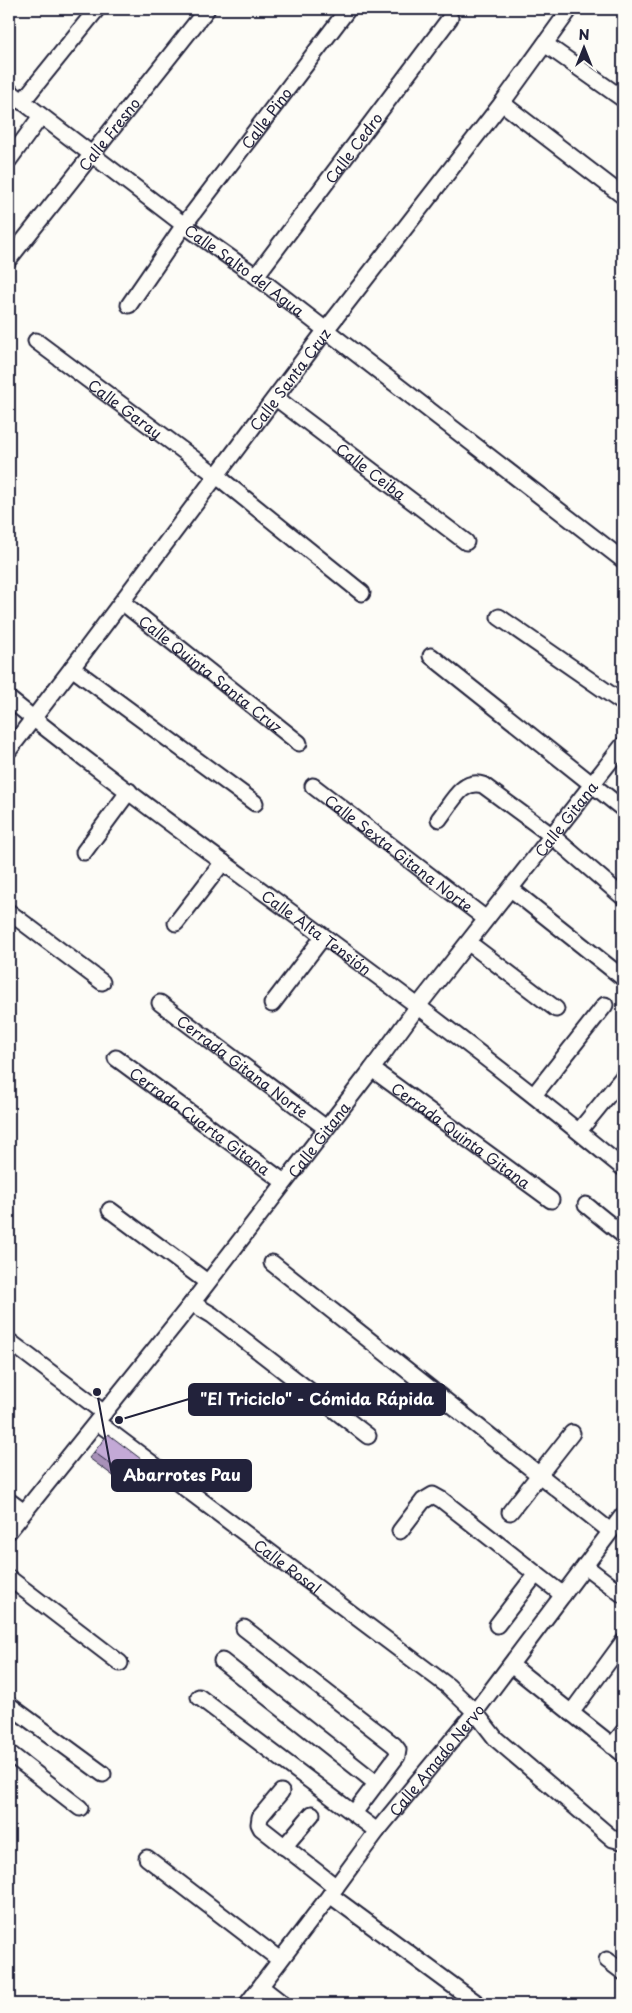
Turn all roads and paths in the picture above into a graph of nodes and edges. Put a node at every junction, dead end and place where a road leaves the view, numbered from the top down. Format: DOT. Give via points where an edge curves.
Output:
graph roads {
  1 [pos="97,9"];
  2 [pos="207,9"];
  3 [pos="348,9"];
  4 [pos="570,9"];
  5 [pos="450,18"];
  6 [pos="545,44"];
  7 [pos="9,91"];
  8 [pos="623,99"];
  9 [pos="22,102"];
  10 [pos="502,103"];
  11 [pos="40,116"];
  12 [pos="92,154"];
  13 [pos="9,160"];
  14 [pos="623,196"];
  15 [pos="184,225"];
  16 [pos="9,259"];
  17 [pos="256,276"];
  18 [pos="129,305"];
  19 [pos="325,331"];
  20 [pos="36,341"];
  21 [pos="276,398"];
  22 [pos="217,476"];
  23 [pos="466,542"];
  24 [pos="623,560"];
  25 [pos="362,593"];
  26 [pos="122,602"];
  27 [pos="499,617"];
  28 [pos="431,656"];
  29 [pos="72,668"];
  30 [pos="9,698"];
  31 [pos="623,703"];
  32 [pos="34,719"];
  33 [pos="299,743"];
  34 [pos="623,745"];
  35 [pos="9,750"];
  36 [pos="593,784"];
  37 [pos="313,786"];
  38 [pos="128,791"];
  39 [pos="255,803"];
  40 [pos="623,810"];
  41 [pos="439,819"];
  42 [pos="552,835"];
  43 [pos="84,852"];
  44 [pos="223,862"];
  45 [pos="511,889"];
  46 [pos="623,897"];
  47 [pos="9,912"];
  48 [pos="486,919"];
  49 [pos="176,923"];
  50 [pos="323,937"];
  51 [pos="468,943"];
  52 [pos="623,978"];
  53 [pos="102,982"];
  54 [pos="160,1003"];
  55 [pos="272,1004"];
  56 [pos="605,1005"];
  57 [pos="418,1006"];
  58 [pos="556,1009"];
  59 [pos="116,1058"];
  60 [pos="372,1069"];
  61 [pos="623,1077"];
  62 [pos="534,1095"];
  63 [pos="326,1128"];
  64 [pos="578,1131"];
  65 [pos="623,1168"];
  66 [pos="284,1182"];
  67 [pos="551,1200"];
  68 [pos="586,1205"];
  69 [pos="110,1210"];
  70 [pos="623,1235"];
  71 [pos="272,1263"];
  72 [pos="207,1282"];
  73 [pos="192,1303"];
  74 [pos="9,1341"];
  75 [pos="100,1417"];
  76 [pos="572,1433"];
  77 [pos="368,1436"];
  78 [pos="540,1474"];
  79 [pos="9,1501"];
  80 [pos="24,1512"];
  81 [pos="510,1512"];
  82 [pos="623,1515"];
  83 [pos="9,1531"];
  84 [pos="400,1531"];
  85 [pos="610,1531"];
  86 [pos="585,1566"];
  87 [pos="536,1574"];
  88 [pos="9,1578"];
  89 [pos="563,1595"];
  90 [pos="623,1595"];
  91 [pos="497,1624"];
  92 [pos="244,1628"];
  93 [pos="623,1642"];
  94 [pos="222,1661"];
  95 [pos="120,1663"];
  96 [pos="511,1665"];
  97 [pos="199,1697"];
  98 [pos="9,1705"];
  99 [pos="475,1712"];
  100 [pos="572,1713"];
  101 [pos="623,1732"];
  102 [pos="618,1750"];
  103 [pos="9,1753"];
  104 [pos="103,1774"];
  105 [pos="376,1783"];
  106 [pos="282,1792"];
  107 [pos="80,1808"];
  108 [pos="354,1813"];
  109 [pos="312,1814"];
  110 [pos="377,1830"];
  111 [pos="623,1839"];
  112 [pos="284,1847"];
  113 [pos="147,1858"];
  114 [pos="333,1891"];
  115 [pos="280,1960"];
  116 [pos="607,1960"];
  117 [pos="623,1972"];
  118 [pos="261,1987"];
  119 [pos="247,2004"];
  120 [pos="283,2004"];
  121 [pos="478,2004"];
  1 -- 9 [label="street"];
  2 -- 12 [label="street, Calle Fresno"];
  3 -- 15 [label="street, Calle Pino"];
  4 -- 6 [label="street, Calle Santa Cruz"];
  5 -- 17 [label="street, Calle Cedro"];
  6 -- 8 [label="street"];
  6 -- 10 [label="street, Calle Santa Cruz"];
  7 -- 9 [label="street, Calle Salto del Agua"];
  9 -- 11 [label="street, Calle Salto del Agua"];
  10 -- 14 [label="street"];
  10 -- 19 [label="street, Calle Santa Cruz"];
  11 -- 12 [label="street, Calle Salto del Agua"];
  11 -- 13 [label="street"];
  12 -- 15 [label="street, Calle Salto del Agua"];
  12 -- 16 [label="street, Calle Fresno"];
  15 -- 17 [label="street, Calle Salto del Agua"];
  15 -- 18 [label="street, Calle Pino"];
  17 -- 19 [label="street, Calle Salto del Agua"];
  19 -- 21 [label="street, Calle Santa Cruz"];
  19 -- 24 [label="street, Calle Salto del Agua"];
  20 -- 22 [label="street, Calle Garay"];
  21 -- 22 [label="street, Calle Santa Cruz"];
  21 -- 23 [label="street, Calle Ceiba"];
  22 -- 25 [label="street, Calle Garay"];
  22 -- 26 [label="street, Calle Santa Cruz"];
  26 -- 29 [label="street, Calle Santa Cruz"];
  26 -- 33 [label="street, Calle Quinta Santa Cruz"];
  27 -- 31 [label="street"];
  28 -- 36 [label="street"];
  29 -- 32 [label="street, Calle Santa Cruz"];
  29 -- 39 [label="street"];
  30 -- 32 [label="street, Calle Alta Tensión"];
  32 -- 35 [label="street, Calle Santa Cruz"];
  32 -- 38 [label="street, Calle Alta Tensión"];
  34 -- 36 [label="street, Calle Gitana"];
  36 -- 40 [label="street"];
  36 -- 42 [label="street, Calle Gitana"];
  37 -- 48 [label="street, Calle Sexta Gitana Norte"];
  38 -- 43 [label="street"];
  38 -- 44 [label="street, Calle Alta Tensión"];
  41 -- 42 [label="street" via="464,786 474,782 483,785"];
  42 -- 45 [label="street, Calle Gitana"];
  42 -- 46 [label="street"];
  44 -- 49 [label="street"];
  44 -- 50 [label="street, Calle Alta Tensión"];
  45 -- 48 [label="street, Calle Gitana"];
  45 -- 52 [label="street"];
  47 -- 53 [label="street"];
  48 -- 51 [label="street, Calle Gitana"];
  50 -- 55 [label="street"];
  50 -- 57 [label="street, Calle Alta Tensión"];
  51 -- 57 [label="street, Calle Gitana"];
  51 -- 58 [label="street"];
  54 -- 63 [label="street, Cerrada Gitana Norte"];
  56 -- 62 [label="street"];
  57 -- 60 [label="street, Calle Gitana"];
  57 -- 62 [label="street, Calle Alta Tensión"];
  59 -- 66 [label="street, Cerrada Cuarta Gitana"];
  60 -- 63 [label="street, Calle Gitana"];
  60 -- 67 [label="street, Cerrada Quinta Gitana"];
  61 -- 64 [label="street"];
  62 -- 64 [label="street, Calle Alta Tensión"];
  63 -- 66 [label="street, Calle Gitana"];
  64 -- 65 [label="street, Calle Alta Tensión"];
  66 -- 72 [label="street, Calle Gitana"];
  68 -- 70 [label="street"];
  69 -- 72 [label="street"];
  71 -- 78 [label="street"];
  72 -- 73 [label="street, Calle Gitana"];
  73 -- 75 [label="street, Calle Gitana"];
  73 -- 77 [label="street"];
  74 -- 75 [label="street, Calle Rosal"];
  75 -- 80 [label="street, Calle Gitana"];
  75 -- 99 [label="street, Calle Rosal" via="440,1680"];
  76 -- 78 [label="street"];
  78 -- 81 [label="street"];
  78 -- 85 [label="street"];
  79 -- 80 [label="street"];
  80 -- 83 [label="street, Calle Gitana"];
  82 -- 85 [label="street, Calle Amado Nervo"];
  84 -- 87 [label="street" via="423,1501 433,1495"];
  85 -- 86 [label="street, Calle Amado Nervo"];
  86 -- 89 [label="street, Calle Amado Nervo"];
  86 -- 90 [label="street"];
  87 -- 89 [label="street"];
  87 -- 91 [label="street"];
  88 -- 95 [label="street"];
  89 -- 96 [label="street, Calle Amado Nervo"];
  92 -- 105 [label="street" via="394,1745 398,1750 397,1756"];
  93 -- 100 [label="street"];
  94 -- 105 [label="street"];
  96 -- 99 [label="street, Calle Amado Nervo"];
  96 -- 100 [label="street"];
  97 -- 108 [label="street"];
  98 -- 104 [label="street"];
  99 -- 110 [label="street, Calle Amado Nervo"];
  99 -- 111 [label="street, Calle Rosal" via="496,1739 613,1839"];
  100 -- 102 [label="street"];
  101 -- 102 [label="street"];
  103 -- 107 [label="street"];
  105 -- 108 [label="street"];
  106 -- 112 [label="street" via="260,1818 259,1824"];
  108 -- 110 [label="street"];
  109 -- 112 [label="street"];
  110 -- 114 [label="street, Calle Amado Nervo"];
  112 -- 114 [label="street"];
  113 -- 115 [label="street"];
  114 -- 115 [label="street, Calle Amado Nervo"];
  114 -- 121 [label="street"];
  115 -- 118 [label="street, Calle Amado Nervo"];
  116 -- 117 [label="street"];
  118 -- 119 [label="street, Calle Amado Nervo"];
  118 -- 120 [label="street"];
}
